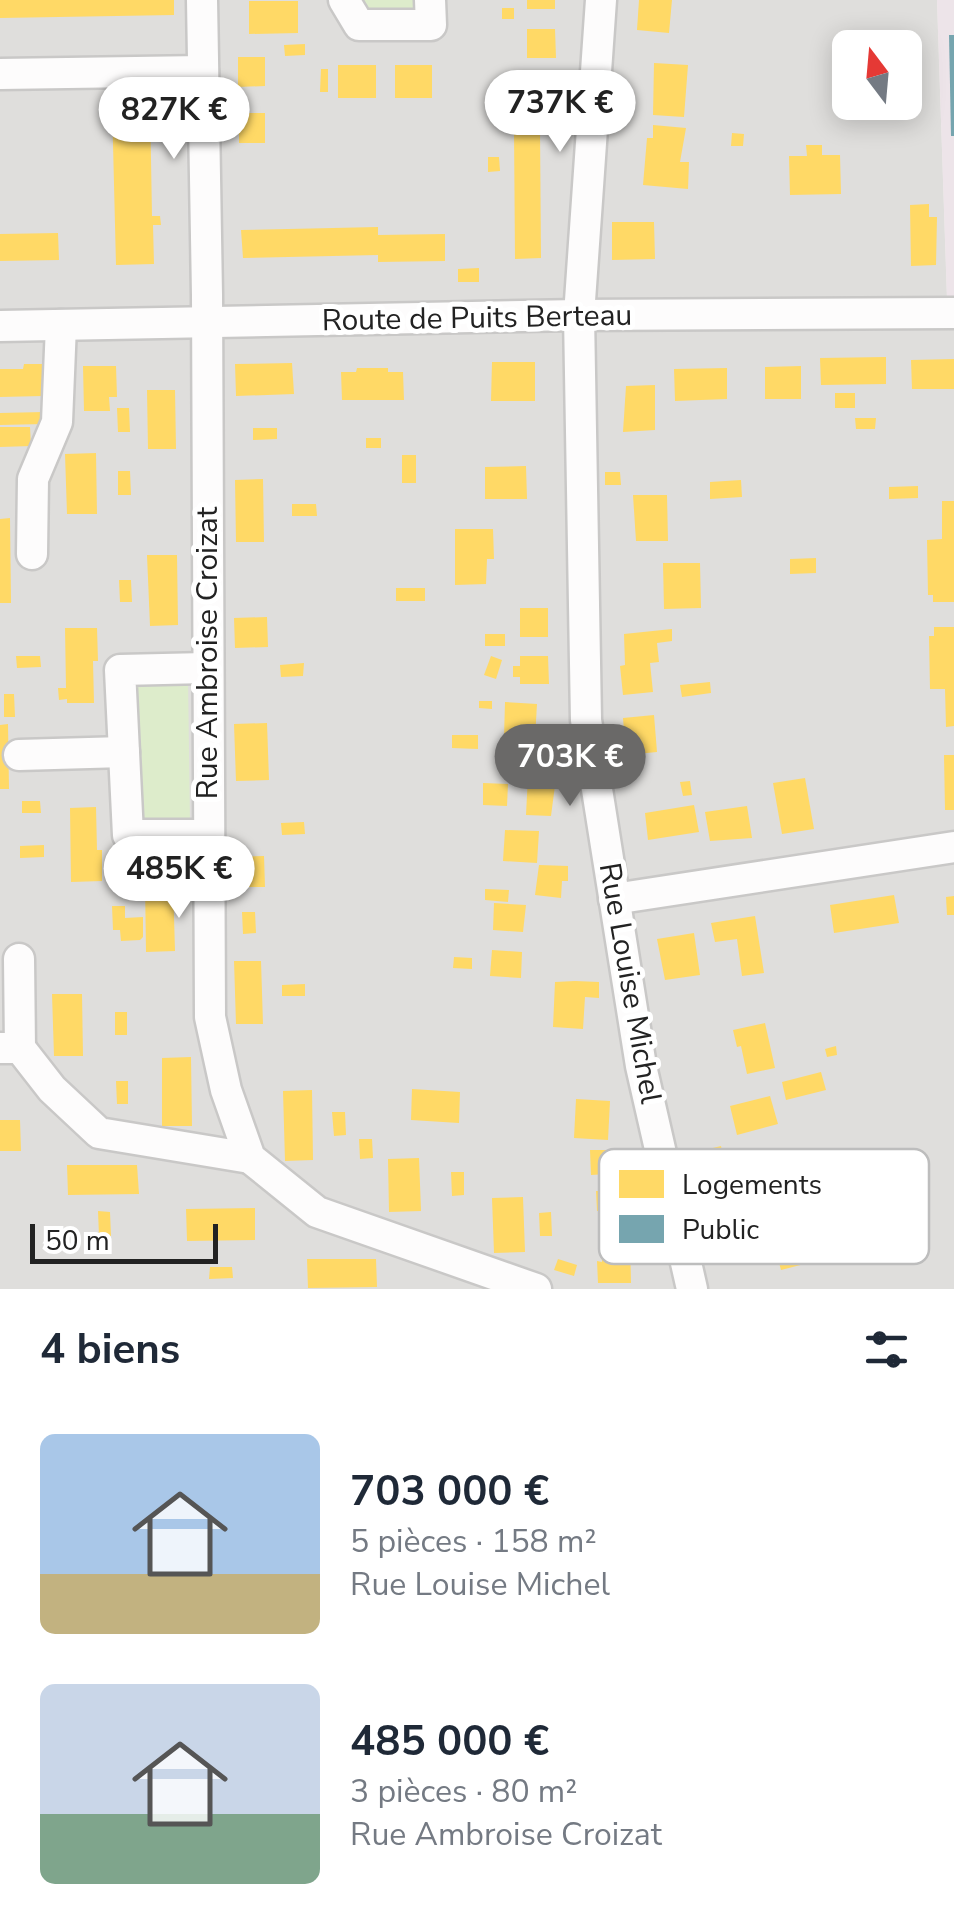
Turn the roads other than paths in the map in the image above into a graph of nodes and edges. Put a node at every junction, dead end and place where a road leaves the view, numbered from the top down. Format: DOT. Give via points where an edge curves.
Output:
graph roads {
  1 [pos="202,0"];
  2 [pos="344,0"];
  3 [pos="430,0"];
  4 [pos="601,0"];
  5 [pos="202,71"];
  6 [pos="0,74"];
  7 [pos="954,314"];
  8 [pos="579,315"];
  9 [pos="207,323"];
  10 [pos="61,325"];
  11 [pos="0,326"];
  12 [pos="32,554"];
  13 [pos="206,668"];
  14 [pos="124,752"];
  15 [pos="19,755"];
  16 [pos="208,836"];
  17 [pos="954,847"];
  18 [pos="614,898"];
  19 [pos="19,959"];
  20 [pos="10,1048"];
  21 [pos="659,1149"];
  22 [pos="250,1158"];
  23 [pos="686,1264"];
  24 [pos="536,1289"];
  25 [pos="692,1289"];
  1 -- 5 [label="street, Rue Ambroise Croizat"];
  2 -- 3 [label="street" via="359,25 431,25"];
  4 -- 8 [label="street, Rue Louise Michel"];
  5 -- 6 [label="street"];
  5 -- 9 [label="street, Rue Ambroise Croizat"];
  7 -- 8 [label="street, Route de Puits Berteau"];
  8 -- 9 [label="street, Route de Puits Berteau"];
  8 -- 18 [label="street, Rue Louise Michel" via="586,720"];
  9 -- 10 [label="street, Route de Puits Berteau"];
  9 -- 13 [label="street, Rue Ambroise Croizat"];
  10 -- 11 [label="street, Route de Puits Berteau"];
  10 -- 12 [label="street" via="57,422 33,479"];
  13 -- 14 [label="street" via="120,670"];
  13 -- 16 [label="street, Rue Ambroise Croizat"];
  14 -- 15 [label="street"];
  14 -- 16 [label="street" via="128,835"];
  16 -- 22 [label="street, Rue Ambroise Croizat" via="210,1017"];
  17 -- 18 [label="street"];
  18 -- 21 [label="street, Rue Louise Michel"];
  19 -- 20 [label="street"];
  20 -- 22 [label="street" via="98,1133"];
  22 -- 24 [label="street" via="317,1212"];
  23 -- 25 [label="street, Rue Louise Michel"];
}
